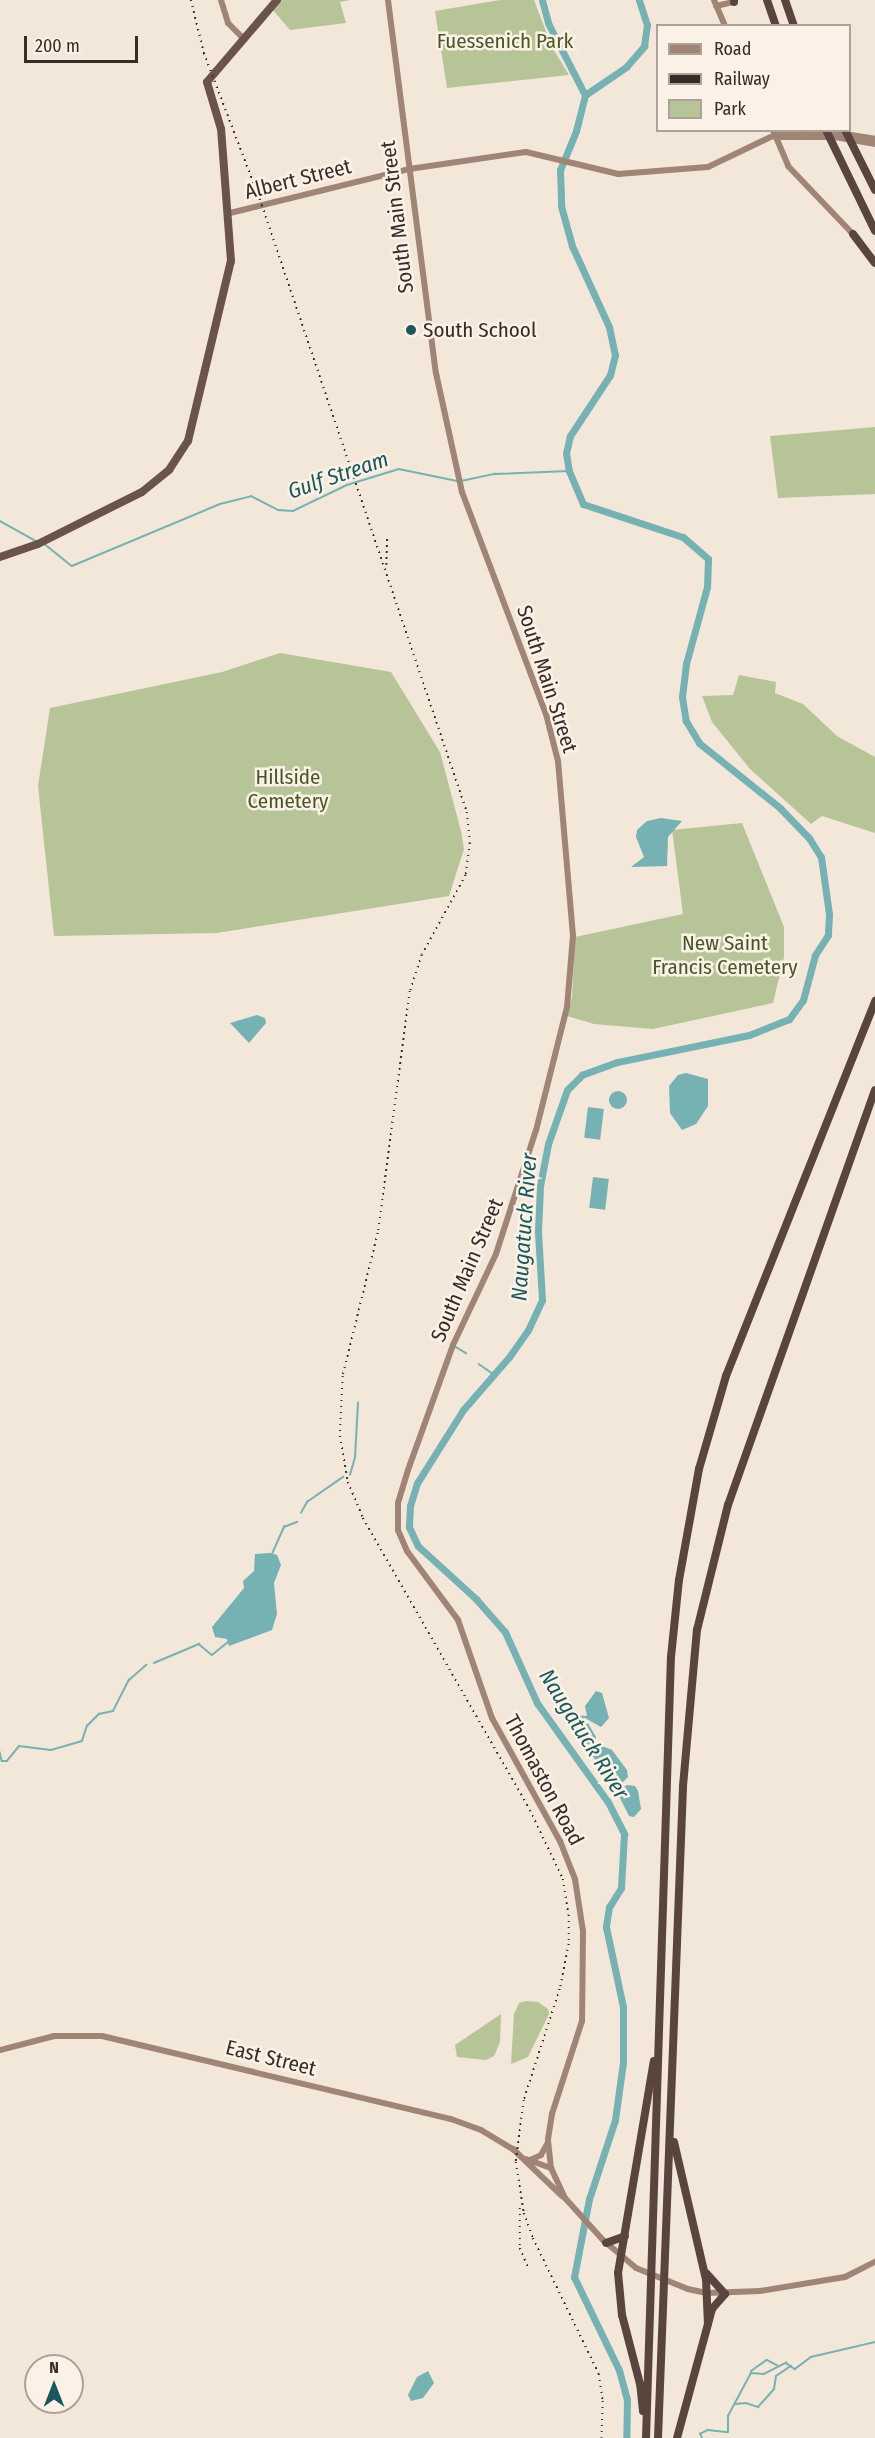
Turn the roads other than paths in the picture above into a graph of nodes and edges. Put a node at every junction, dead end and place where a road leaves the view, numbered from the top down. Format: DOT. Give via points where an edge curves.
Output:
graph roads {
  1 [pos="221,0"];
  2 [pos="277,0"];
  3 [pos="388,0"];
  4 [pos="734,1"];
  5 [pos="768,2"];
  6 [pos="715,3"];
  7 [pos="786,5"];
  8 [pos="793,23"];
  9 [pos="725,24"];
  10 [pos="775,24"];
  11 [pos="244,39"];
  12 [pos="826,132"];
  13 [pos="845,132"];
  14 [pos="774,134"];
  15 [pos="875,139"];
  16 [pos="875,144"];
  17 [pos="864,168"];
  18 [pos="409,169"];
  19 [pos="875,184"];
  20 [pos="875,190"];
  21 [pos="230,213"];
  22 [pos="875,231"];
  23 [pos="853,234"];
  24 [pos="875,263"];
  25 [pos="0,557"];
  26 [pos="875,1001"];
  27 [pos="875,1090"];
  28 [pos="423,1428"];
  29 [pos="660,1992"];
  30 [pos="0,2050"];
  31 [pos="671,2077"];
  32 [pos="548,2144"];
  33 [pos="528,2160"];
  34 [pos="551,2168"];
  35 [pos="540,2174"];
  36 [pos="567,2200"];
  37 [pos="625,2236"];
  38 [pos="605,2241"];
  39 [pos="621,2257"];
  40 [pos="875,2262"];
  41 [pos="704,2270"];
  42 [pos="707,2293"];
  43 [pos="725,2294"];
  44 [pos="708,2324"];
  45 [pos="645,2438"];
  46 [pos="658,2438"];
  47 [pos="677,2438"];
  1 -- 11 [label="main road" via="228,23"];
  2 -- 11 [label="highway"];
  3 -- 18 [label="main road, South Main Street"];
  4 -- 6 [label="main road"];
  5 -- 10 [label="highway"];
  6 -- 9 [label="main road"];
  7 -- 8 [label="highway"];
  11 -- 21 [label="highway" via="211,74 207,86 221,129"];
  12 -- 22 [label="highway"];
  13 -- 17 [label="highway"];
  14 -- 15 [label="main road" via="839,132"];
  14 -- 16 [label="main road" via="835,137"];
  14 -- 18 [label="main road, Albert Street" via="708,166 618,174 526,152"];
  14 -- 23 [label="main road" via="788,166"];
  17 -- 19 [label="highway"];
  17 -- 20 [label="highway"];
  18 -- 21 [label="main road, Albert Street"];
  18 -- 28 [label="main road, South Main Street" via="428,329 459,481 546,714 558,761 573,962 567,1007 533,1140 496,1254 453,1345"];
  21 -- 25 [label="highway" via="232,252 227,291 198,410 178,458 142,492 41,543"];
  23 -- 24 [label="highway"];
  26 -- 29 [label="highway" via="740,1338 699,1469 674,1616"];
  27 -- 31 [label="highway" via="728,1505 697,1630 687,1707"];
  28 -- 32 [label="main road, Thomaston Road" via="398,1503 401,1540 458,1620 492,1718 560,1841 580,1901 582,2027 554,2108"];
  29 -- 37 [label="highway" via="654,2061"];
  29 -- 45 [label="highway"];
  30 -- 33 [label="main road, East Street" via="54,2036 110,2037 451,2119"];
  31 -- 41 [label="highway" via="677,2170"];
  31 -- 46 [label="highway"];
  32 -- 33 [label="main road" via="541,2156"];
  32 -- 34 [label="main road, Thomaston Road"];
  33 -- 34 [label="main road, East Street"];
  33 -- 35 [label="main road, East Street"];
  34 -- 35 [label="main road"];
  34 -- 36 [label="main road, East Street"];
  35 -- 36 [label="main road, East Street"];
  36 -- 38 [label="main road, East Street"];
  37 -- 38 [label="highway"];
  37 -- 39 [label="highway"];
  38 -- 39 [label="main road, East Street"];
  39 -- 42 [label="main road, East Street" via="680,2287"];
  39 -- 45 [label="highway" via="621,2307 641,2388"];
  40 -- 43 [label="main road, East Street" via="837,2278"];
  41 -- 42 [label="highway"];
  41 -- 43 [label="highway"];
  42 -- 43 [label="main road, East Street"];
  42 -- 44 [label="highway"];
  43 -- 44 [label="highway" via="712,2309"];
  44 -- 47 [label="highway"];
}
